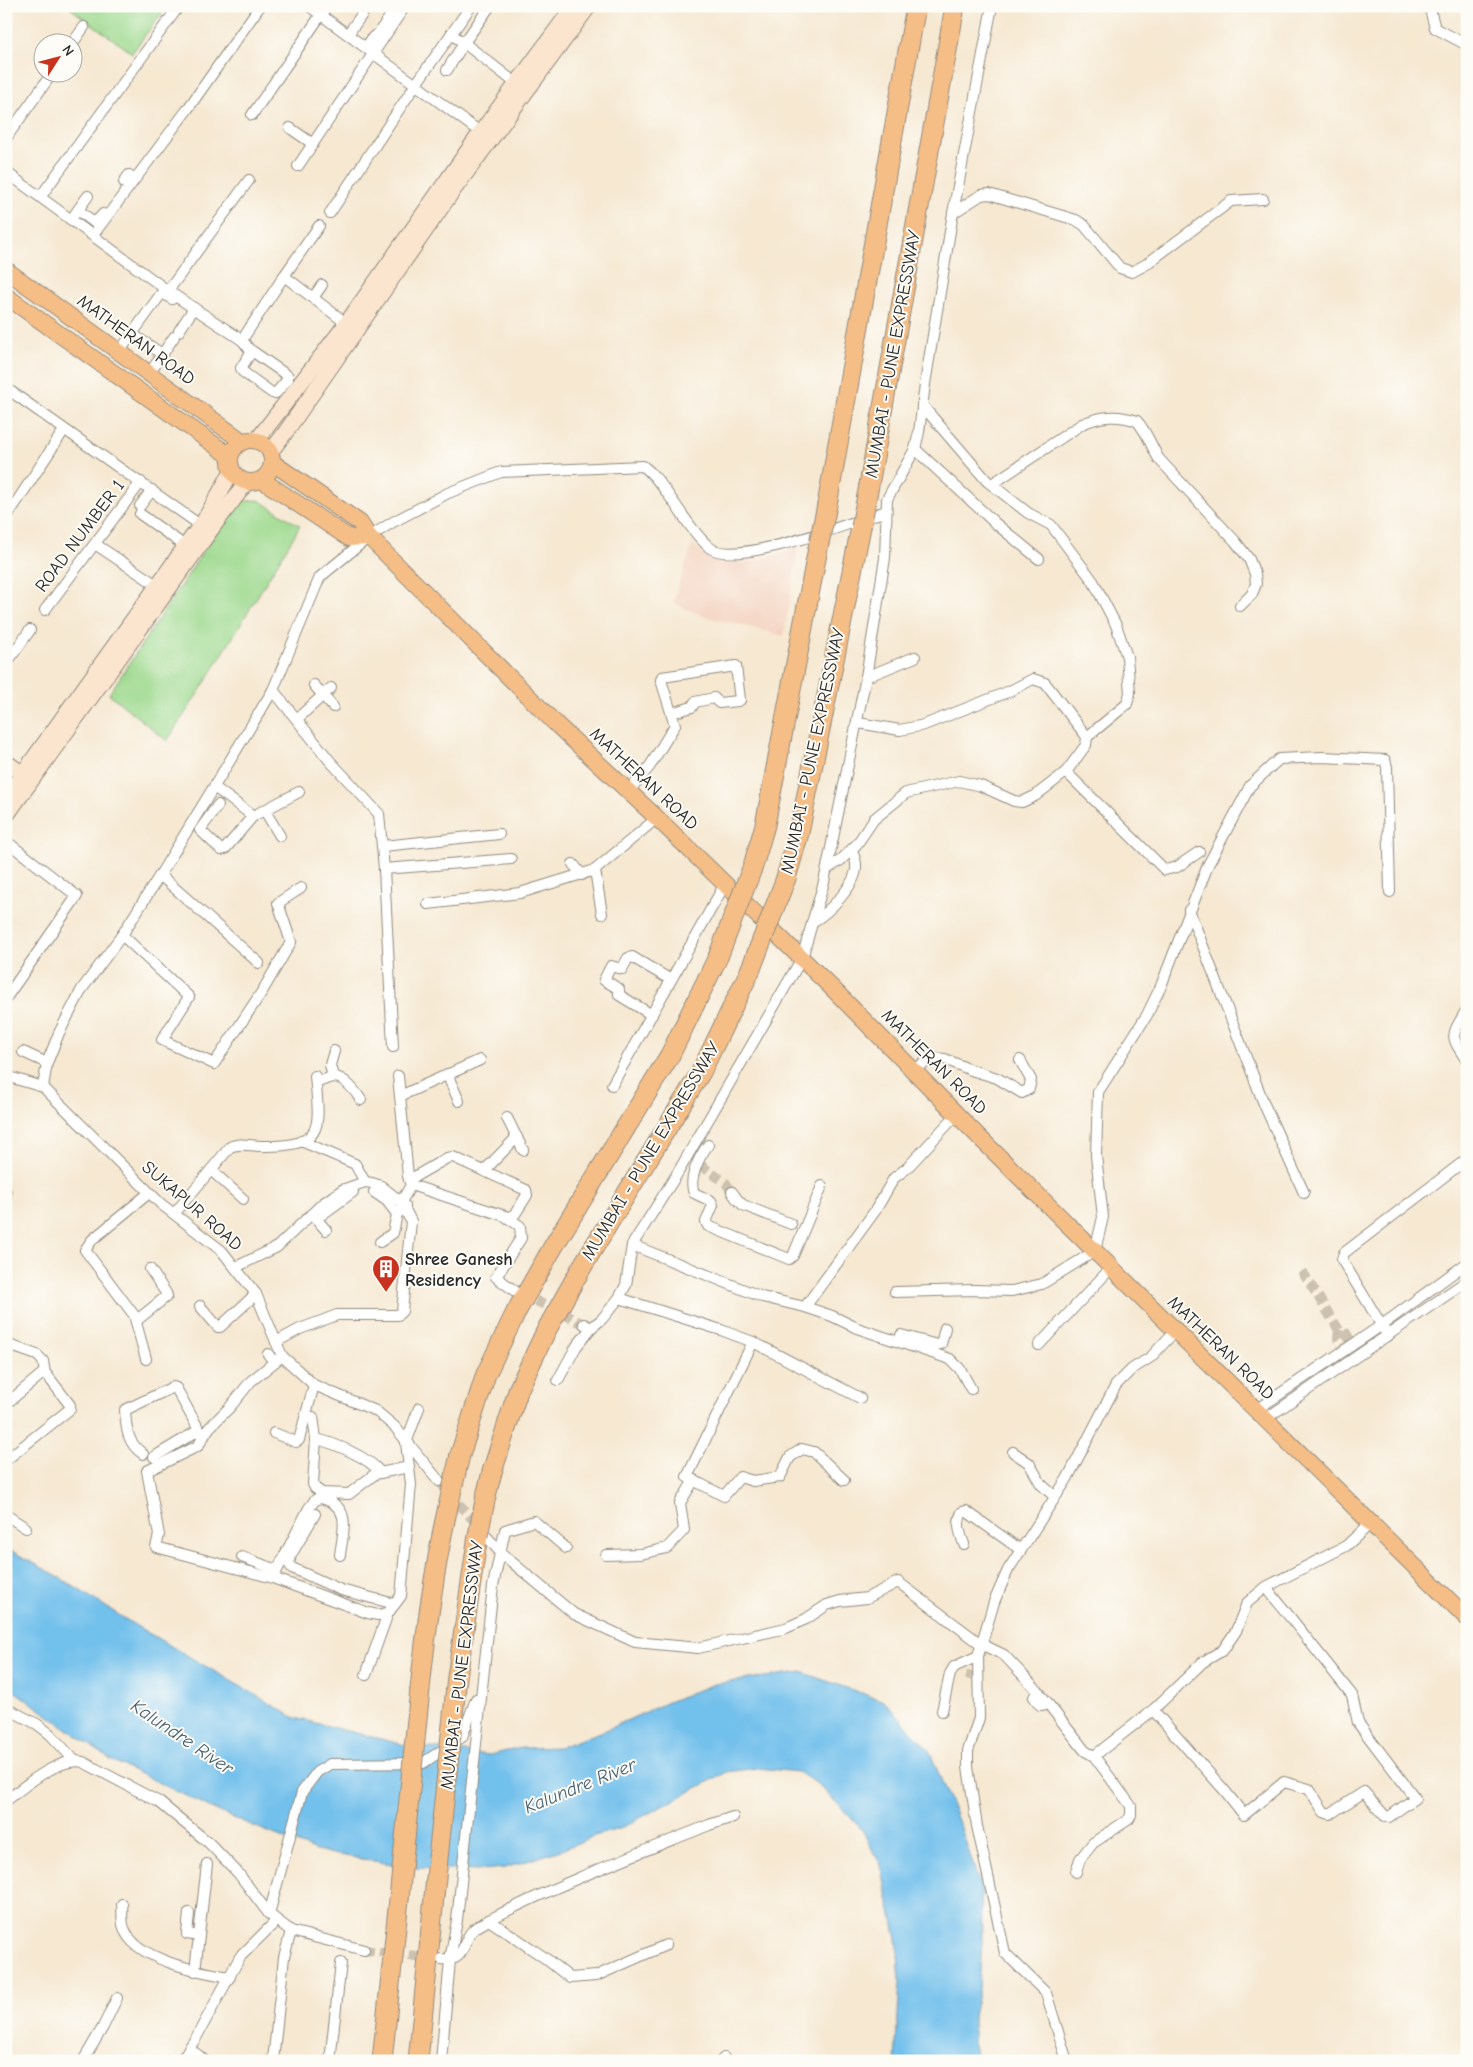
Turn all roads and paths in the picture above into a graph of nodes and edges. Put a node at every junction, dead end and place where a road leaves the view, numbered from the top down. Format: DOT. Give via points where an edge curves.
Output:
graph roads {
  1 [pos="179,6"];
  2 [pos="260,6"];
  3 [pos="309,6"];
  4 [pos="368,6"];
  5 [pos="382,6"];
  6 [pos="405,6"];
  7 [pos="471,6"];
  8 [pos="490,6"];
  9 [pos="574,6"];
  10 [pos="589,6"];
  11 [pos="916,6"];
  12 [pos="955,6"];
  13 [pos="992,6"];
  14 [pos="1429,6"];
  15 [pos="324,10"];
  16 [pos="84,27"];
  17 [pos="80,32"];
  18 [pos="348,34"];
  19 [pos="451,34"];
  20 [pos="464,43"];
  21 [pos="1467,45"];
  22 [pos="369,50"];
  23 [pos="447,70"];
  24 [pos="46,82"];
  25 [pos="416,84"];
  26 [pos="517,84"];
  27 [pos="252,115"];
  28 [pos="290,128"];
  29 [pos="486,136"];
  30 [pos="6,138"];
  31 [pos="312,144"];
  32 [pos="298,166"];
  33 [pos="8,176"];
  34 [pos="135,179"];
  35 [pos="249,180"];
  36 [pos="124,182"];
  37 [pos="41,196"];
  38 [pos="88,196"];
  39 [pos="1262,199"];
  40 [pos="106,210"];
  41 [pos="953,213"];
  42 [pos="74,214"];
  43 [pos="330,214"];
  44 [pos="320,226"];
  45 [pos="93,235"];
  46 [pos="6,270"];
  47 [pos="284,276"];
  48 [pos="322,285"];
  49 [pos="168,291"];
  50 [pos="6,296"];
  51 [pos="313,298"];
  52 [pos="193,310"];
  53 [pos="351,328"];
  54 [pos="132,334"];
  55 [pos="242,340"];
  56 [pos="252,351"];
  57 [pos="119,352"];
  58 [pos="162,354"];
  59 [pos="149,374"];
  60 [pos="6,388"];
  61 [pos="922,406"];
  62 [pos="64,430"];
  63 [pos="250,441"];
  64 [pos="915,450"];
  65 [pos="272,457"];
  66 [pos="231,464"];
  67 [pos="255,481"];
  68 [pos="141,482"];
  69 [pos="992,484"];
  70 [pos="152,490"];
  71 [pos="886,511"];
  72 [pos="6,518"];
  73 [pos="200,525"];
  74 [pos="369,537"];
  75 [pos="95,544"];
  76 [pos="185,546"];
  77 [pos="1039,559"];
  78 [pos="162,589"];
  79 [pos="1240,606"];
  80 [pos="45,610"];
  81 [pos="30,630"];
  82 [pos="915,657"];
  83 [pos="6,664"];
  84 [pos="866,677"];
  85 [pos="314,685"];
  86 [pos="273,690"];
  87 [pos="327,692"];
  88 [pos="333,707"];
  89 [pos="672,714"];
  90 [pos="298,718"];
  91 [pos="858,723"];
  92 [pos="1087,737"];
  93 [pos="6,762"];
  94 [pos="1066,772"];
  95 [pos="27,777"];
  96 [pos="214,787"];
  97 [pos="629,791"];
  98 [pos="299,792"];
  99 [pos="6,797"];
  100 [pos="218,805"];
  101 [pos="265,811"];
  102 [pos="6,816"];
  103 [pos="253,816"];
  104 [pos="657,818"];
  105 [pos="499,834"];
  106 [pos="280,836"];
  107 [pos="6,841"];
  108 [pos="383,846"];
  109 [pos="852,850"];
  110 [pos="1199,852"];
  111 [pos="511,859"];
  112 [pos="573,864"];
  113 [pos="384,869"];
  114 [pos="827,869"];
  115 [pos="595,870"];
  116 [pos="160,875"];
  117 [pos="582,875"];
  118 [pos="725,884"];
  119 [pos="301,888"];
  120 [pos="1390,892"];
  121 [pos="428,904"];
  122 [pos="1189,910"];
  123 [pos="602,914"];
  124 [pos="812,922"];
  125 [pos="122,935"];
  126 [pos="802,958"];
  127 [pos="259,963"];
  128 [pos="671,980"];
  129 [pos="6,998"];
  130 [pos="1467,1009"];
  131 [pos="652,1014"];
  132 [pos="393,1047"];
  133 [pos="334,1051"];
  134 [pos="23,1052"];
  135 [pos="480,1060"];
  136 [pos="1020,1060"];
  137 [pos="1467,1061"];
  138 [pos="47,1063"];
  139 [pos="913,1070"];
  140 [pos="447,1074"];
  141 [pos="6,1076"];
  142 [pos="398,1076"];
  143 [pos="333,1077"];
  144 [pos="612,1085"];
  145 [pos="43,1088"];
  146 [pos="400,1096"];
  147 [pos="361,1100"];
  148 [pos="460,1101"];
  149 [pos="957,1114"];
  150 [pos="507,1118"];
  151 [pos="517,1137"];
  152 [pos="301,1141"];
  153 [pos="708,1145"];
  154 [pos="524,1150"];
  155 [pos="687,1158"];
  156 [pos="1467,1159"];
  157 [pos="699,1165"];
  158 [pos="211,1170"];
  159 [pos="484,1171"];
  160 [pos="366,1182"];
  161 [pos="410,1183"];
  162 [pos="822,1186"];
  163 [pos="357,1190"];
  164 [pos="6,1191"];
  165 [pos="374,1192"];
  166 [pos="732,1192"];
  167 [pos="149,1193"];
  168 [pos="1304,1193"];
  169 [pos="243,1200"];
  170 [pos="403,1204"];
  171 [pos="6,1206"];
  172 [pos="174,1214"];
  173 [pos="397,1214"];
  174 [pos="508,1218"];
  175 [pos="312,1219"];
  176 [pos="790,1224"];
  177 [pos="326,1230"];
  178 [pos="298,1231"];
  179 [pos="380,1242"];
  180 [pos="290,1243"];
  181 [pos="632,1245"];
  182 [pos="1095,1252"];
  183 [pos="1467,1263"];
  184 [pos="236,1267"];
  185 [pos="1111,1268"];
  186 [pos="150,1269"];
  187 [pos="1467,1281"];
  188 [pos="515,1291"];
  189 [pos="895,1292"];
  190 [pos="256,1294"];
  191 [pos="619,1298"];
  192 [pos="200,1306"];
  193 [pos="804,1307"];
  194 [pos="136,1321"];
  195 [pos="1382,1325"];
  196 [pos="945,1328"];
  197 [pos="884,1330"];
  198 [pos="1175,1331"];
  199 [pos="1388,1336"];
  200 [pos="900,1338"];
  201 [pos="276,1342"];
  202 [pos="753,1342"];
  203 [pos="6,1344"];
  204 [pos="1039,1345"];
  205 [pos="924,1346"];
  206 [pos="275,1358"];
  207 [pos="146,1359"];
  208 [pos="45,1374"];
  209 [pos="558,1380"];
  210 [pos="314,1384"];
  211 [pos="971,1389"];
  212 [pos="860,1398"];
  213 [pos="6,1404"];
  214 [pos="418,1408"];
  215 [pos="1261,1415"];
  216 [pos="313,1417"];
  217 [pos="201,1433"];
  218 [pos="274,1433"];
  219 [pos="316,1439"];
  220 [pos="406,1443"];
  221 [pos="1013,1452"];
  222 [pos="143,1454"];
  223 [pos="154,1457"];
  224 [pos="6,1460"];
  225 [pos="409,1467"];
  226 [pos="380,1472"];
  227 [pos="694,1480"];
  228 [pos="844,1480"];
  229 [pos="439,1481"];
  230 [pos="1056,1497"];
  231 [pos="315,1514"];
  232 [pos="6,1515"];
  233 [pos="1370,1524"];
  234 [pos="26,1528"];
  235 [pos="482,1535"];
  236 [pos="964,1544"];
  237 [pos="566,1548"];
  238 [pos="1021,1550"];
  239 [pos="501,1553"];
  240 [pos="340,1555"];
  241 [pos="606,1555"];
  242 [pos="242,1557"];
  243 [pos="275,1574"];
  244 [pos="1266,1587"];
  245 [pos="391,1609"];
  246 [pos="1467,1618"];
  247 [pos="981,1644"];
  248 [pos="976,1657"];
  249 [pos="972,1672"];
  250 [pos="366,1675"];
  251 [pos="481,1684"];
  252 [pos="6,1708"];
  253 [pos="1152,1710"];
  254 [pos="942,1711"];
  255 [pos="1094,1756"];
  256 [pos="74,1760"];
  257 [pos="6,1801"];
  258 [pos="733,1817"];
  259 [pos="207,1864"];
  260 [pos="1076,1872"];
  261 [pos="122,1904"];
  262 [pos="188,1913"];
  263 [pos="273,1917"];
  264 [pos="489,1920"];
  265 [pos="292,1931"];
  266 [pos="199,1936"];
  267 [pos="666,1945"];
  268 [pos="364,1950"];
  269 [pos="446,1960"];
  270 [pos="341,1963"];
  271 [pos="195,1971"];
  272 [pos="230,1977"];
  273 [pos="117,1998"];
  274 [pos="189,2048"];
  275 [pos="84,2061"];
  276 [pos="180,2061"];
  277 [pos="205,2061"];
  278 [pos="273,2061"];
  279 [pos="330,2061"];
  280 [pos="382,2061"];
  281 [pos="418,2061"];
  282 [pos="441,2061"];
  283 [pos="1067,2061"];
  1 -- 37 [label="street"];
  2 -- 34 [label="street"];
  3 -- 15 [label="street"];
  4 -- 18 [label="street"];
  5 -- 22 [label="street" via="392,14 377,35 370,35"];
  6 -- 22 [label="street"];
  7 -- 19 [label="street"];
  8 -- 20 [label="street"];
  9 -- 26 [label="main road"];
  10 -- 29 [label="main road"];
  11 -- 280 [label="highway, MUMBAI - PUNE EXPRESSWAY, bridge" via="827,505 765,825 753,866 718,957 670,1055 516,1312 486,1374 460,1455 430,1608"];
  12 -- 235 [label="highway, MUMBAI - PUNE EXPRESSWAY, bridge" via="861,528 799,833 786,878 750,971 701,1072 583,1264 547,1328 519,1388 492,1472"];
  13 -- 41 [label="street"];
  14 -- 21 [label="street" via="1435,28"];
  15 -- 18 [label="street"];
  15 -- 27 [label="street"];
  16 -- 17 [label="street"];
  18 -- 22 [label="street"];
  19 -- 20 [label="street"];
  19 -- 25 [label="street"];
  20 -- 23 [label="street"];
  20 -- 26 [label="street"];
  22 -- 25 [label="street"];
  22 -- 31 [label="street"];
  24 -- 30 [label="street"];
  25 -- 29 [label="street"];
  25 -- 43 [label="street"];
  26 -- 29 [label="main road"];
  28 -- 31 [label="street"];
  29 -- 53 [label="main road"];
  31 -- 32 [label="street"];
  33 -- 37 [label="street"];
  34 -- 36 [label="street" via="130,175"];
  34 -- 45 [label="street"];
  35 -- 49 [label="street"];
  37 -- 42 [label="street"];
  38 -- 42 [label="street"];
  39 -- 41 [label="street" via="1231,201 1132,272 1120,268 1084,225 1076,220 989,194 981,195"];
  40 -- 42 [label="street" via="95,223"];
  41 -- 61 [label="street"];
  42 -- 45 [label="street"];
  44 -- 47 [label="street"];
  45 -- 49 [label="street"];
  46 -- 57 [label="main road, MATHERAN ROAD"];
  47 -- 51 [label="street"];
  47 -- 55 [label="street"];
  48 -- 51 [label="street"];
  49 -- 52 [label="street"];
  50 -- 66 [label="main road"];
  51 -- 53 [label="street"];
  52 -- 54 [label="street" via="163,293"];
  52 -- 55 [label="street"];
  52 -- 58 [label="street"];
  53 -- 63 [label="main road"];
  53 -- 65 [label="main road"];
  54 -- 57 [label="street"];
  54 -- 58 [label="street"];
  55 -- 56 [label="street"];
  56 -- 56 [label="street" via="288,376 276,393 243,372 241,368"];
  57 -- 59 [label="main road, MATHERAN ROAD"];
  58 -- 59 [label="street"];
  59 -- 63 [label="main road, MATHERAN ROAD"];
  60 -- 62 [label="street"];
  61 -- 64 [label="street"];
  61 -- 69 [label="street"];
  62 -- 68 [label="street"];
  62 -- 72 [label="street"];
  63 -- 65 [label="main road" via="266,445"];
  63 -- 66 [label="main road" via="235,448"];
  64 -- 71 [label="street" via="887,499"];
  64 -- 77 [label="street"];
  65 -- 67 [label="main road" via="270,473"];
  65 -- 74 [label="main road, MATHERAN ROAD" via="360,523"];
  66 -- 67 [label="main road" via="238,478"];
  66 -- 73 [label="main road"];
  67 -- 74 [label="main road" via="349,538"];
  67 -- 78 [label="main road" via="214,524"];
  68 -- 70 [label="street"];
  68 -- 75 [label="street, ROAD NUMBER 1"];
  69 -- 79 [label="street" via="1082,424 1099,417 1137,420 1148,434 1159,459 1249,559 1256,584 1252,594"];
  69 -- 92 [label="street" via="1028,513 1050,525 1093,581 1116,625 1127,657 1130,693 1127,704"];
  70 -- 73 [label="street"];
  70 -- 76 [label="street" via="140,510"];
  71 -- 74 [label="street" via="802,540 724,554 709,548 684,519 652,472 643,466 534,470 501,472 448,493"];
  71 -- 84 [label="street" via="886,558"];
  73 -- 76 [label="main road"];
  74 -- 86 [label="street" via="320,577"];
  74 -- 97 [label="main road, MATHERAN ROAD" via="557,725"];
  75 -- 78 [label="street"];
  75 -- 80 [label="street, ROAD NUMBER 1"];
  76 -- 78 [label="main road"];
  78 -- 95 [label="main road"];
  81 -- 83 [label="street"];
  82 -- 84 [label="street"];
  84 -- 91 [label="street"];
  85 -- 87 [label="street"];
  86 -- 90 [label="street"];
  86 -- 96 [label="street"];
  87 -- 88 [label="street"];
  87 -- 90 [label="street"];
  89 -- 89 [label="street" via="662,677 736,666 740,700 719,703 714,698 695,702 692,707"];
  89 -- 97 [label="street" via="675,726 650,766"];
  90 -- 108 [label="street" via="330,761 376,808"];
  91 -- 92 [label="street" via="900,730 924,725 1033,679 1046,683"];
  91 -- 114 [label="street"];
  92 -- 94 [label="street" via="1086,745"];
  93 -- 95 [label="main road"];
  94 -- 109 [label="street" via="1022,802 959,781 906,793 874,819"];
  94 -- 110 [label="street" via="1166,870 1177,867"];
  95 -- 99 [label="main road"];
  95 -- 102 [label="main road"];
  96 -- 103 [label="street"];
  96 -- 116 [label="street"];
  97 -- 104 [label="main road, MATHERAN ROAD"];
  98 -- 101 [label="street"];
  100 -- 103 [label="street" via="200,830 221,850"];
  101 -- 103 [label="street"];
  101 -- 106 [label="street"];
  104 -- 115 [label="street"];
  104 -- 118 [label="main road, MATHERAN ROAD"];
  105 -- 108 [label="street"];
  107 -- 129 [label="street" via="77,896"];
  108 -- 113 [label="street"];
  109 -- 114 [label="street"];
  109 -- 124 [label="street" via="856,872 843,894 824,915"];
  111 -- 113 [label="street"];
  112 -- 117 [label="street"];
  113 -- 132 [label="street"];
  114 -- 124 [label="street"];
  115 -- 117 [label="street"];
  115 -- 123 [label="street"];
  116 -- 125 [label="street"];
  116 -- 127 [label="street"];
  117 -- 121 [label="street" via="520,893"];
  118 -- 126 [label="main road, MATHERAN ROAD"];
  118 -- 128 [label="street"];
  119 -- 125 [label="street" via="278,903 292,942 214,1064 162,1040 189,997"];
  120 -- 122 [label="street" via="1385,760 1279,759 1250,786 1208,865"];
  122 -- 168 [label="street" via="1264,1104"];
  122 -- 182 [label="street" via="1147,1015 1098,1092 1096,1156 1102,1217"];
  124 -- 126 [label="street"];
  125 -- 138 [label="street" via="82,989"];
  126 -- 139 [label="main road, MATHERAN ROAD"];
  126 -- 155 [label="street"];
  128 -- 131 [label="street"];
  128 -- 131 [label="street" via="632,957 622,969 610,966 604,980 619,989 619,995"];
  130 -- 137 [label="street" via="1453,1033 1453,1040"];
  131 -- 144 [label="street"];
  133 -- 143 [label="street" via="330,1065"];
  134 -- 138 [label="street"];
  135 -- 140 [label="street"];
  136 -- 139 [label="street" via="1031,1080 1029,1089 1022,1093 997,1078 945,1058 933,1058"];
  138 -- 145 [label="street"];
  139 -- 149 [label="main road, MATHERAN ROAD"];
  140 -- 146 [label="street"];
  140 -- 148 [label="street"];
  141 -- 145 [label="street, SUKAPUR ROAD"];
  142 -- 146 [label="street"];
  143 -- 147 [label="street" via="340,1078"];
  143 -- 152 [label="street" via="315,1079 317,1129"];
  145 -- 167 [label="street, SUKAPUR ROAD"];
  146 -- 161 [label="street"];
  149 -- 182 [label="main road, MATHERAN ROAD"];
  149 -- 193 [label="street" via="894,1178 875,1211"];
  150 -- 151 [label="street"];
  151 -- 154 [label="street"];
  151 -- 159 [label="street"];
  152 -- 158 [label="street" via="263,1146 235,1145"];
  152 -- 160 [label="street" via="355,1164"];
  153 -- 157 [label="street" via="699,1157"];
  155 -- 157 [label="street"];
  155 -- 181 [label="street"];
  156 -- 195 [label="street" via="1344,1253 1342,1260"];
  157 -- 162 [label="street" via="692,1189 713,1205 706,1222 708,1226 789,1258 793,1256"];
  158 -- 169 [label="street"];
  158 -- 172 [label="street"];
  159 -- 161 [label="street" via="453,1157"];
  159 -- 174 [label="street" via="526,1190 527,1195 515,1214"];
  160 -- 170 [label="street" via="381,1186"];
  160 -- 175 [label="street" via="342,1190 322,1204"];
  161 -- 170 [label="street"];
  161 -- 174 [label="street"];
  163 -- 175 [label="street"];
  164 -- 171 [label="street"];
  165 -- 173 [label="street"];
  166 -- 176 [label="street" via="743,1205"];
  167 -- 172 [label="street, SUKAPUR ROAD"];
  167 -- 194 [label="street" via="92,1240 85,1250"];
  170 -- 173 [label="street"];
  170 -- 201 [label="street" via="411,1221 402,1311 398,1314 337,1316 300,1329"];
  172 -- 184 [label="street, SUKAPUR ROAD" via="222,1251"];
  173 -- 179 [label="street" via="396,1229"];
  174 -- 188 [label="street" via="520,1226 521,1238 496,1277"];
  175 -- 177 [label="street"];
  175 -- 178 [label="street"];
  178 -- 180 [label="street"];
  178 -- 184 [label="street"];
  181 -- 191 [label="street" via="626,1285"];
  181 -- 193 [label="street" via="762,1297"];
  182 -- 185 [label="main road, MATHERAN ROAD"];
  182 -- 189 [label="street" via="1042,1284 1012,1291"];
  183 -- 195 [label="street"];
  184 -- 190 [label="street, SUKAPUR ROAD"];
  185 -- 198 [label="main road, MATHERAN ROAD"];
  185 -- 204 [label="street"];
  186 -- 194 [label="street" via="167,1296"];
  187 -- 199 [label="street"];
  190 -- 192 [label="street" via="220,1327"];
  190 -- 201 [label="street, SUKAPUR ROAD"];
  191 -- 202 [label="street"];
  191 -- 209 [label="street" via="602,1320 588,1326"];
  193 -- 200 [label="street" via="857,1328"];
  194 -- 207 [label="street"];
  195 -- 199 [label="street"];
  195 -- 215 [label="street" via="1347,1345"];
  196 -- 205 [label="street" via="941,1344"];
  197 -- 200 [label="street"];
  198 -- 215 [label="main road, MATHERAN ROAD"];
  198 -- 230 [label="street" via="1151,1357 1116,1385"];
  199 -- 215 [label="street"];
  200 -- 205 [label="street"];
  201 -- 206 [label="street, SUKAPUR ROAD"];
  202 -- 212 [label="street"];
  202 -- 227 [label="street" via="686,1477"];
  203 -- 208 [label="street" via="37,1355 43,1361"];
  205 -- 211 [label="street" via="950,1359"];
  206 -- 210 [label="street, SUKAPUR ROAD"];
  206 -- 217 [label="street"];
  208 -- 213 [label="street"];
  208 -- 224 [label="street" via="70,1409"];
  210 -- 218 [label="street" via="299,1440 296,1442"];
  210 -- 220 [label="street, SUKAPUR ROAD" via="376,1411 395,1427"];
  214 -- 220 [label="street"];
  215 -- 233 [label="main road, MATHERAN ROAD"];
  216 -- 219 [label="street"];
  217 -- 222 [label="street" via="173,1387 125,1410 128,1438"];
  217 -- 223 [label="street"];
  217 -- 243 [label="street" via="198,1446 147,1471 159,1535 156,1548"];
  219 -- 226 [label="street" via="373,1463"];
  219 -- 226 [label="street" via="313,1484 322,1493 349,1494"];
  220 -- 225 [label="street"];
  220 -- 229 [label="street, SUKAPUR ROAD"];
  221 -- 230 [label="street" via="1029,1463 1041,1484"];
  225 -- 226 [label="street"];
  225 -- 245 [label="street" via="401,1596"];
  227 -- 228 [label="street" via="724,1496 740,1477 753,1481 780,1477 790,1457 802,1449 814,1452"];
  227 -- 241 [label="street" via="680,1503 684,1530 667,1548 641,1554"];
  230 -- 238 [label="street"];
  231 -- 245 [label="street" via="291,1555 289,1564 292,1568"];
  232 -- 234 [label="street"];
  233 -- 244 [label="street" via="1346,1546"];
  233 -- 246 [label="main road, MATHERAN ROAD"];
  235 -- 239 [label="street"];
  235 -- 281 [label="highway, MUMBAI - PUNE EXPRESSWAY, bridge" via="457,1677"];
  236 -- 238 [label="street" via="958,1526 962,1512 966,1511"];
  237 -- 239 [label="street" via="534,1521 505,1530"];
  238 -- 247 [label="street" via="994,1602"];
  239 -- 247 [label="street" via="574,1614 635,1642 698,1648 786,1628 827,1605 868,1598 898,1582"];
  239 -- 251 [label="street" via="493,1586"];
  240 -- 243 [label="street" via="343,1513 336,1504 320,1498 314,1500 309,1508"];
  242 -- 243 [label="street"];
  243 -- 245 [label="street" via="368,1613 378,1615"];
  244 -- 253 [label="street" via="1247,1603 1236,1631 1223,1650 1203,1662"];
  244 -- 253 [label="street" via="1352,1695 1358,1723 1415,1798 1388,1817 1364,1792 1330,1814 1324,1812 1309,1789 1284,1782 1244,1815"];
  245 -- 250 [label="street"];
  247 -- 248 [label="street"];
  247 -- 255 [label="street" via="1004,1655 1085,1752"];
  248 -- 249 [label="street"];
  248 -- 254 [label="street" via="954,1667"];
  248 -- 283 [label="street" via="979,1718 968,1751 968,1767 1005,1952 1046,1993"];
  251 -- 263 [label="street" via="462,1737 423,1763 330,1764 317,1772 302,1792"];
  251 -- 269 [label="street" via="457,1920"];
  252 -- 256 [label="street" via="37,1724"];
  253 -- 255 [label="street"];
  255 -- 260 [label="street" via="1132,1810 1129,1819 1093,1843 1080,1859"];
  256 -- 257 [label="street" via="24,1786"];
  256 -- 263 [label="street" via="160,1802 209,1843"];
  258 -- 264 [label="street" via="539,1894"];
  259 -- 266 [label="street"];
  261 -- 271 [label="street" via="124,1928 132,1941 168,1962"];
  262 -- 266 [label="street" via="187,1934"];
  263 -- 265 [label="street"];
  263 -- 272 [label="street" via="240,1957"];
  264 -- 267 [label="street" via="570,1978 596,1976"];
  264 -- 269 [label="street" via="474,1928 459,1956"];
  265 -- 268 [label="street"];
  265 -- 278 [label="street" via="284,1957"];
  266 -- 271 [label="street"];
  269 -- 282 [label="street"];
  270 -- 279 [label="street"];
  271 -- 272 [label="street"];
  272 -- 274 [label="street"];
  273 -- 275 [label="street"];
  274 -- 276 [label="street"];
  274 -- 277 [label="street"];
}
